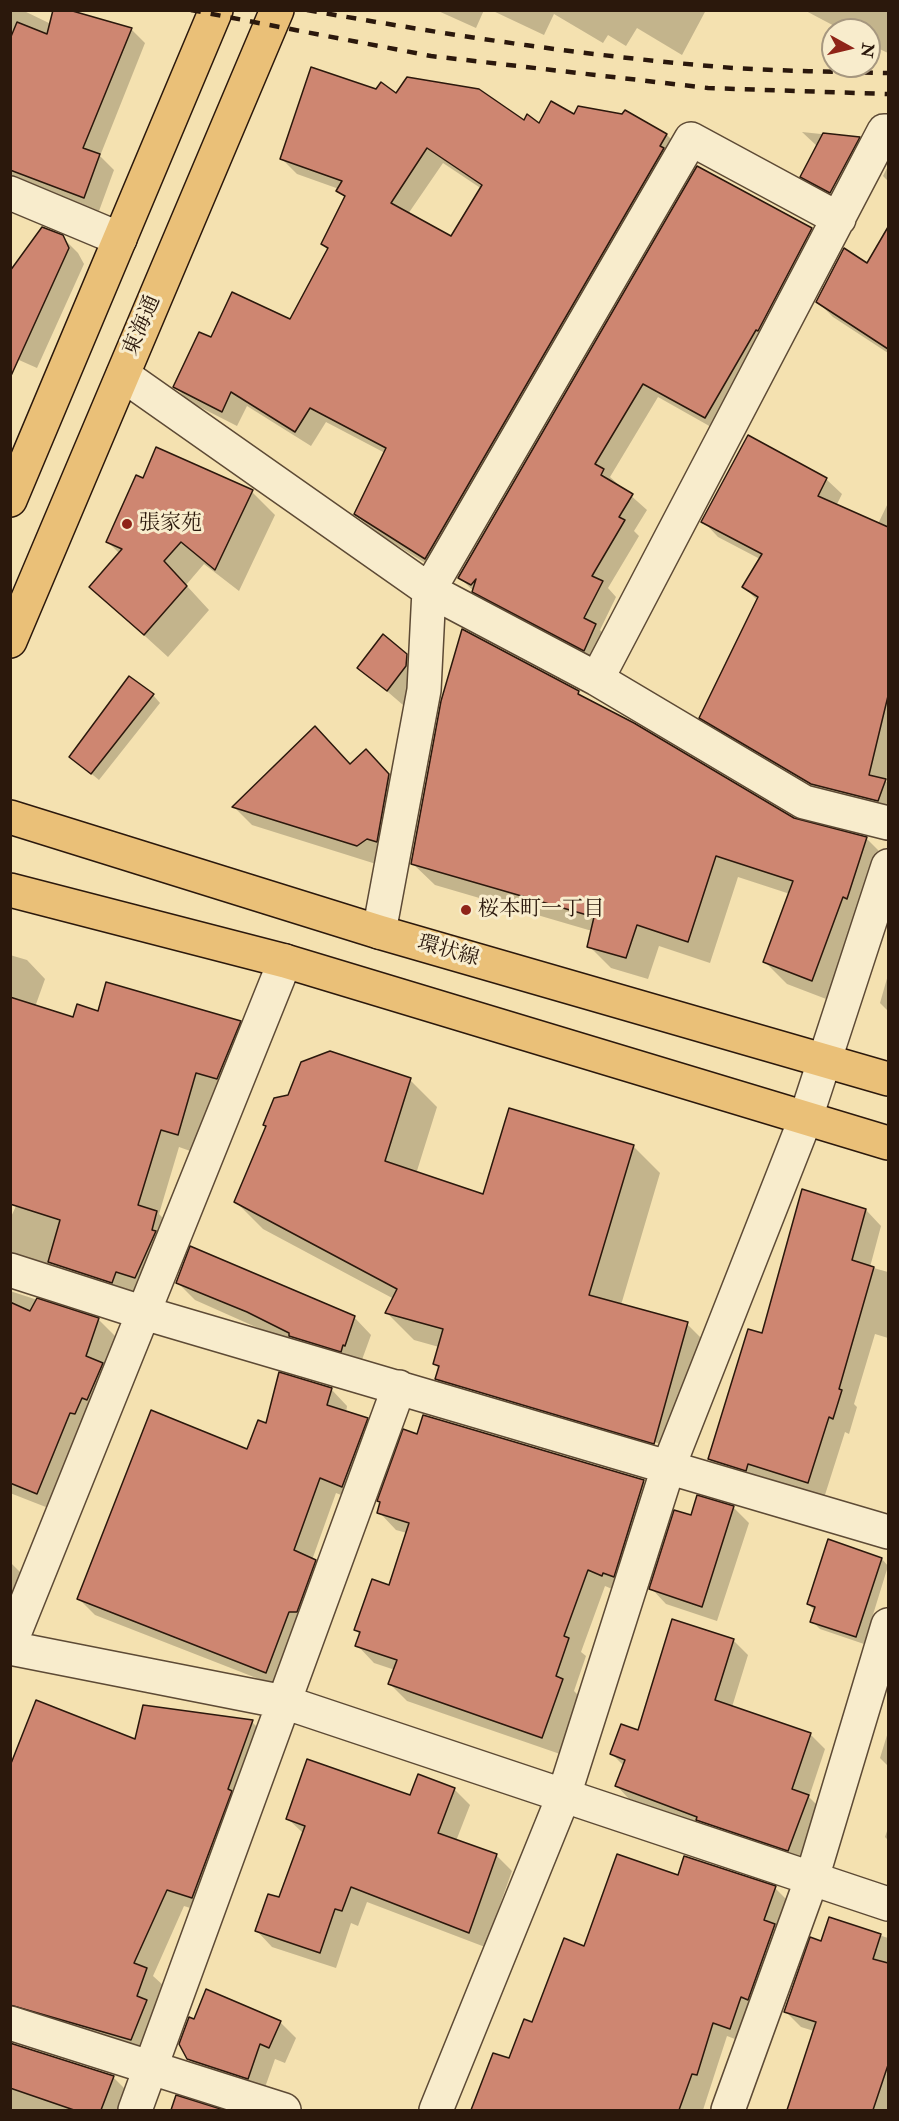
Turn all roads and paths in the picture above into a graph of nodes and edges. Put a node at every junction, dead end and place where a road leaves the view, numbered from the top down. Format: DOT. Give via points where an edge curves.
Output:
graph roads {
  1 [pos="216,10"];
  2 [pos="277,10"];
  3 [pos="888,131"];
  4 [pos="10,193"];
  5 [pos="839,219"];
  6 [pos="120,239"];
  7 [pos="123,375"];
  8 [pos="10,500"];
  9 [pos="429,590"];
  10 [pos="10,641"];
  11 [pos="597,679"];
  12 [pos="10,817"];
  13 [pos="888,823"];
  14 [pos="888,866"];
  15 [pos="10,890"];
  16 [pos="379,932"];
  17 [pos="285,961"];
  18 [pos="825,1061"];
  19 [pos="888,1079"];
  20 [pos="805,1120"];
  21 [pos="888,1143"];
  22 [pos="10,1270"];
  23 [pos="144,1313"];
  24 [pos="399,1387"];
  25 [pos="668,1468"];
  26 [pos="888,1532"];
  27 [pos="888,1625"];
  28 [pos="10,1646"];
  29 [pos="284,1702"];
  30 [pos="564,1795"];
  31 [pos="812,1878"];
  32 [pos="888,1904"];
  33 [pos="10,2024"];
  34 [pos="150,2068"];
  35 [pos="135,2110"];
  36 [pos="284,2110"];
  37 [pos="436,2110"];
  38 [pos="728,2110"];
  1 -- 6 [label="main road"];
  2 -- 7 [label="main road, 東海通"];
  3 -- 5 [label="street" via="884,131"];
  4 -- 6 [label="street"];
  5 -- 9 [label="street" via="691,139"];
  5 -- 11 [label="street"];
  6 -- 8 [label="main road"];
  7 -- 9 [label="street"];
  7 -- 10 [label="main road, 東海通"];
  9 -- 11 [label="street"];
  9 -- 16 [label="street" via="424,690"];
  11 -- 13 [label="street" via="804,802"];
  12 -- 16 [label="main road, 環状線"];
  14 -- 18 [label="street"];
  15 -- 17 [label="main road"];
  16 -- 18 [label="main road, 環状線"];
  17 -- 20 [label="main road"];
  17 -- 23 [label="street"];
  18 -- 19 [label="main road, 環状線"];
  18 -- 20 [label="street"];
  20 -- 21 [label="main road"];
  20 -- 25 [label="street"];
  22 -- 23 [label="street"];
  23 -- 24 [label="street"];
  23 -- 28 [label="street"];
  24 -- 25 [label="street"];
  24 -- 29 [label="street"];
  25 -- 26 [label="street"];
  25 -- 30 [label="street"];
  27 -- 31 [label="street"];
  28 -- 29 [label="street"];
  29 -- 30 [label="street"];
  29 -- 34 [label="street"];
  30 -- 31 [label="street"];
  30 -- 37 [label="street"];
  31 -- 32 [label="street"];
  31 -- 38 [label="street"];
  33 -- 34 [label="street"];
  34 -- 35 [label="street"];
  34 -- 36 [label="street"];
}
